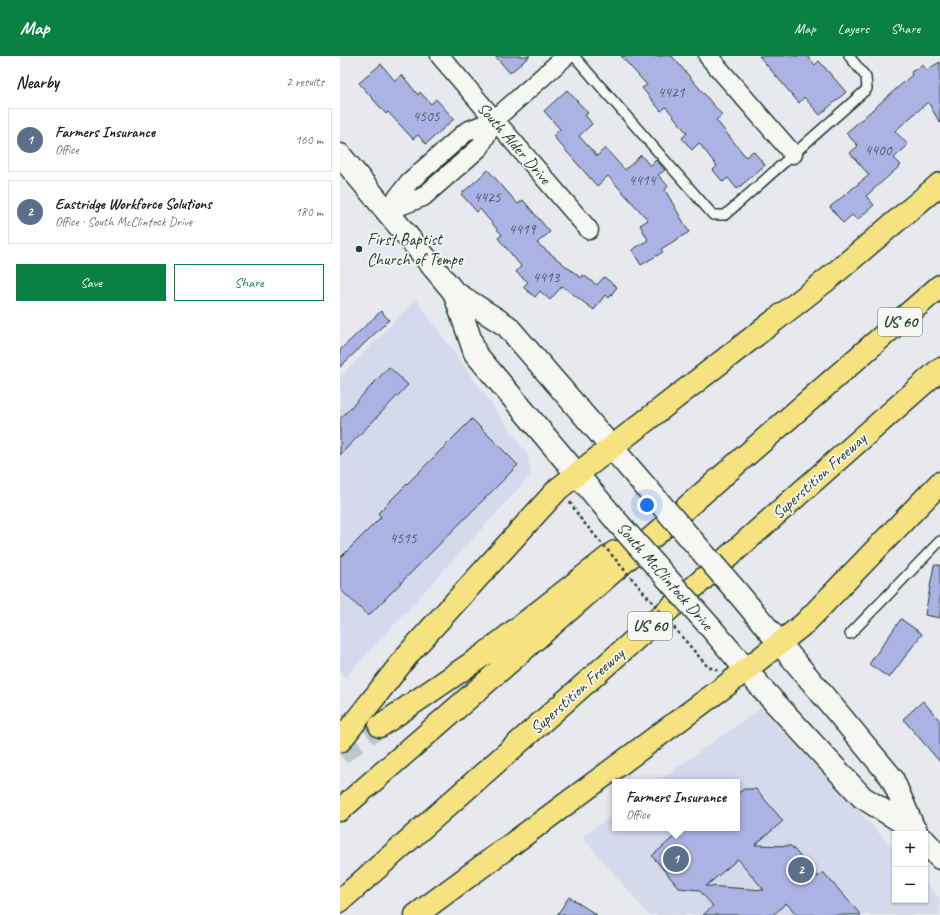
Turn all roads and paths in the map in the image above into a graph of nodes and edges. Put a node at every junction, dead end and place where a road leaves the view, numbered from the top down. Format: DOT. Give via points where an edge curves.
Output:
graph roads {
  1 [pos="440,56"];
  2 [pos="566,56"];
  3 [pos="574,56"];
  4 [pos="708,56"];
  5 [pos="849,56"];
  6 [pos="494,120"];
  7 [pos="793,154"];
  8 [pos="340,155"];
  9 [pos="940,184"];
  10 [pos="387,211"];
  11 [pos="589,230"];
  12 [pos="940,286"];
  13 [pos="454,292"];
  14 [pos="860,357"];
  15 [pos="940,369"];
  16 [pos="611,448"];
  17 [pos="577,474"];
  18 [pos="940,483"];
  19 [pos="568,500"];
  20 [pos="940,541"];
  21 [pos="850,634"];
  22 [pos="780,643"];
  23 [pos="718,670"];
  24 [pos="746,670"];
  25 [pos="380,726"];
  26 [pos="340,741"];
  27 [pos="340,810"];
  28 [pos="913,831"];
  29 [pos="917,831"];
  30 [pos="928,845"];
  31 [pos="940,858"];
  32 [pos="361,883"];
  33 [pos="340,901"];
  34 [pos="340,906"];
  35 [pos="416,915"];
  1 -- 6 [label="street, South Alder Drive"];
  2 -- 6 [label="street"];
  3 -- 7 [label="lane" via="713,215 725,215"];
  4 -- 7 [label="street"];
  5 -- 7 [label="lane" via="866,77 867,89"];
  6 -- 10 [label="street" via="467,131 409,182"];
  6 -- 11 [label="street, South Alder Drive"];
  8 -- 10 [label="main road, South McClintock Drive"];
  9 -- 16 [label="highway" via="828,279"];
  10 -- 13 [label="main road, South McClintock Drive"];
  12 -- 14 [label="highway, US 60"];
  13 -- 16 [label="main road, South McClintock Drive" via="507,326"];
  13 -- 17 [label="main road, South McClintock Drive" via="475,353"];
  14 -- 25 [label="highway" via="485,654"];
  14 -- 27 [label="highway, US 60"];
  15 -- 32 [label="highway, Superstition Freeway / US 60"];
  16 -- 17 [label="highway"];
  16 -- 22 [label="main road, South McClintock Drive, bridge"];
  17 -- 24 [label="main road, South McClintock Drive, bridge"];
  17 -- 26 [label="highway" via="558,488 410,652"];
  18 -- 22 [label="highway" via="805,623"];
  19 -- 23 [label="path, bridge" via="580,518 708,667"];
  20 -- 21 [label="lane"];
  22 -- 24 [label="highway"];
  22 -- 29 [label="main road, South McClintock Drive" via="892,778"];
  24 -- 28 [label="main road, South McClintock Drive" via="862,797"];
  24 -- 35 [label="highway"];
  30 -- 31 [label="main road, South McClintock Drive"];
  32 -- 33 [label="highway, Superstition Freeway / US 60"];
  32 -- 34 [label="highway"];
}
